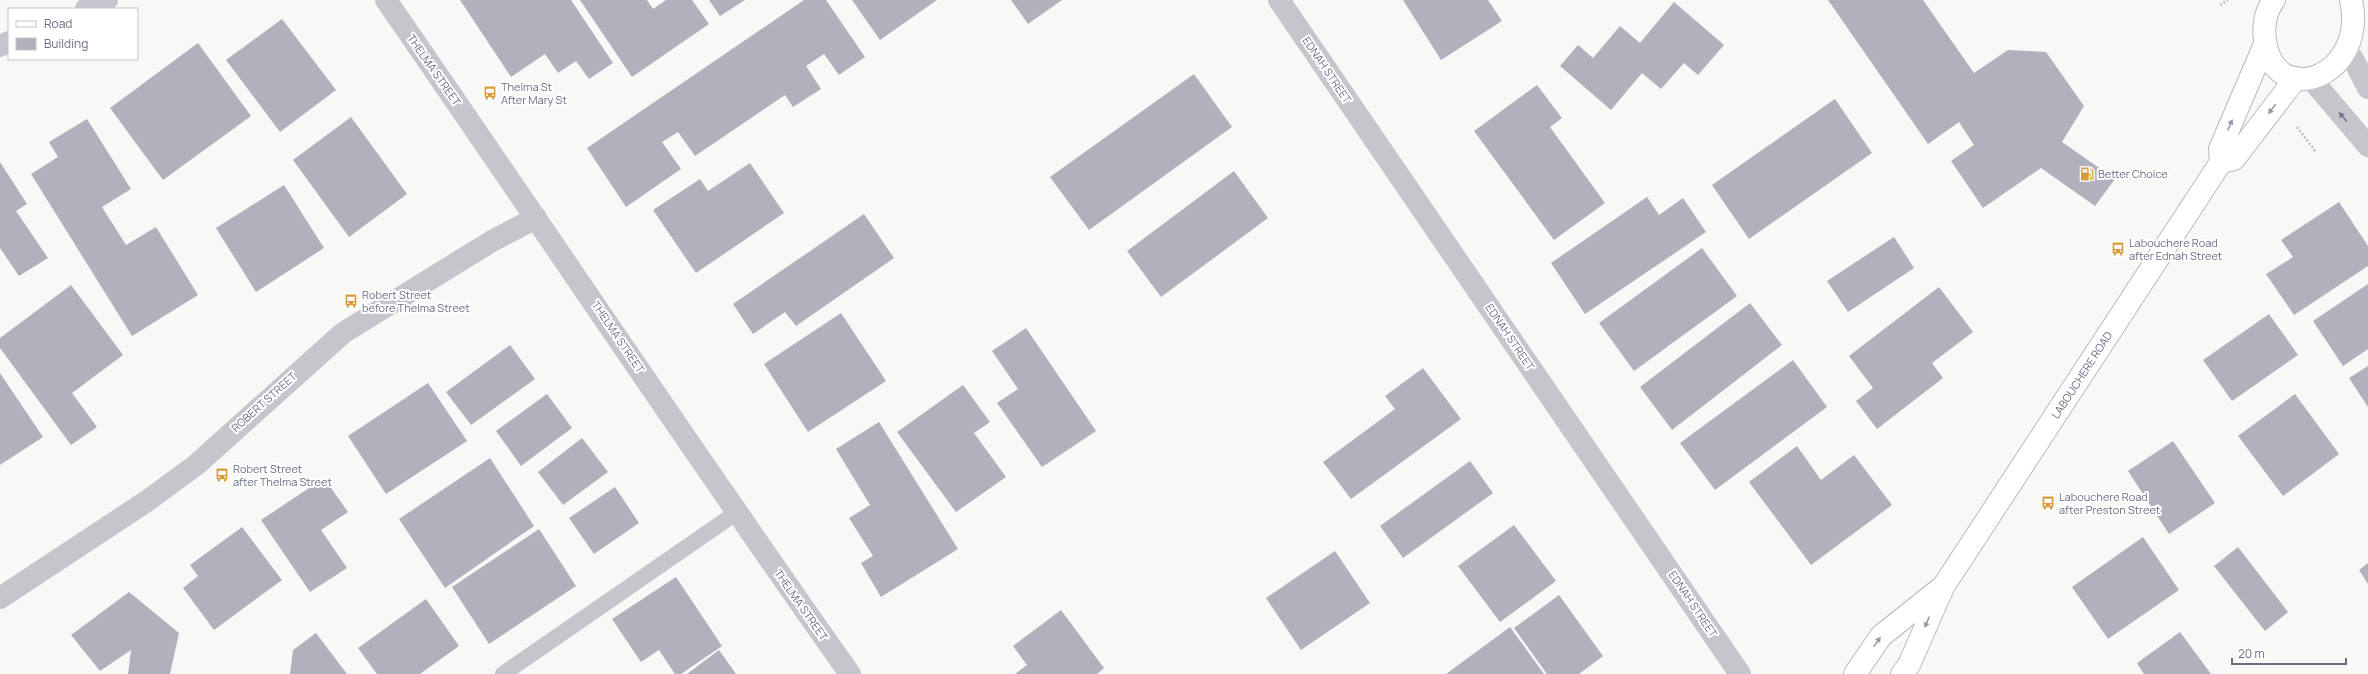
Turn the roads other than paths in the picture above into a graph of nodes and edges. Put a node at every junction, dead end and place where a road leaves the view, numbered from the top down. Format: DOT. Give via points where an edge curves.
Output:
graph roads {
  1 [pos="107,0"];
  2 [pos="386,0"];
  3 [pos="1279,0"];
  4 [pos="2358,4"];
  5 [pos="2266,5"];
  6 [pos="88,8"];
  7 [pos="2265,44"];
  8 [pos="2353,59"];
  9 [pos="2304,79"];
  10 [pos="2368,88"];
  11 [pos="2368,146"];
  12 [pos="2221,162"];
  13 [pos="536,218"];
  14 [pos="736,513"];
  15 [pos="1942,586"];
  16 [pos="0,598"];
  17 [pos="504,674"];
  18 [pos="850,674"];
  19 [pos="1740,674"];
  20 [pos="1855,674"];
  21 [pos="1902,674"];
  1 -- 6 [label="street"];
  2 -- 13 [label="street, THELMA STREET"];
  3 -- 19 [label="street, EDNAH STREET"];
  4 -- 8 [label="main road" via="2362,29 2360,45"];
  5 -- 7 [label="main road" via="2263,29"];
  7 -- 9 [label="main road" via="2282,70"];
  12 -- 7 [label="main road, LABOUCHERE ROAD, one-way" via="2220,149"];
  8 -- 9 [label="main road" via="2342,71 2328,78"];
  8 -- 10 [label="street"];
  11 -- 9 [label="street, one-way"];
  9 -- 12 [label="main road, one-way" via="2234,159"];
  12 -- 15 [label="main road, LABOUCHERE ROAD"];
  13 -- 14 [label="street, THELMA STREET"];
  13 -- 16 [label="street, ROBERT STREET" via="492,241 343,333 196,465 147,501"];
  14 -- 17 [label="lane"];
  14 -- 18 [label="street, THELMA STREET"];
  20 -- 15 [label="main road, LABOUCHERE ROAD, one-way" via="1882,636"];
  15 -- 21 [label="main road, LABOUCHERE ROAD, one-way" via="1909,665"];
}
